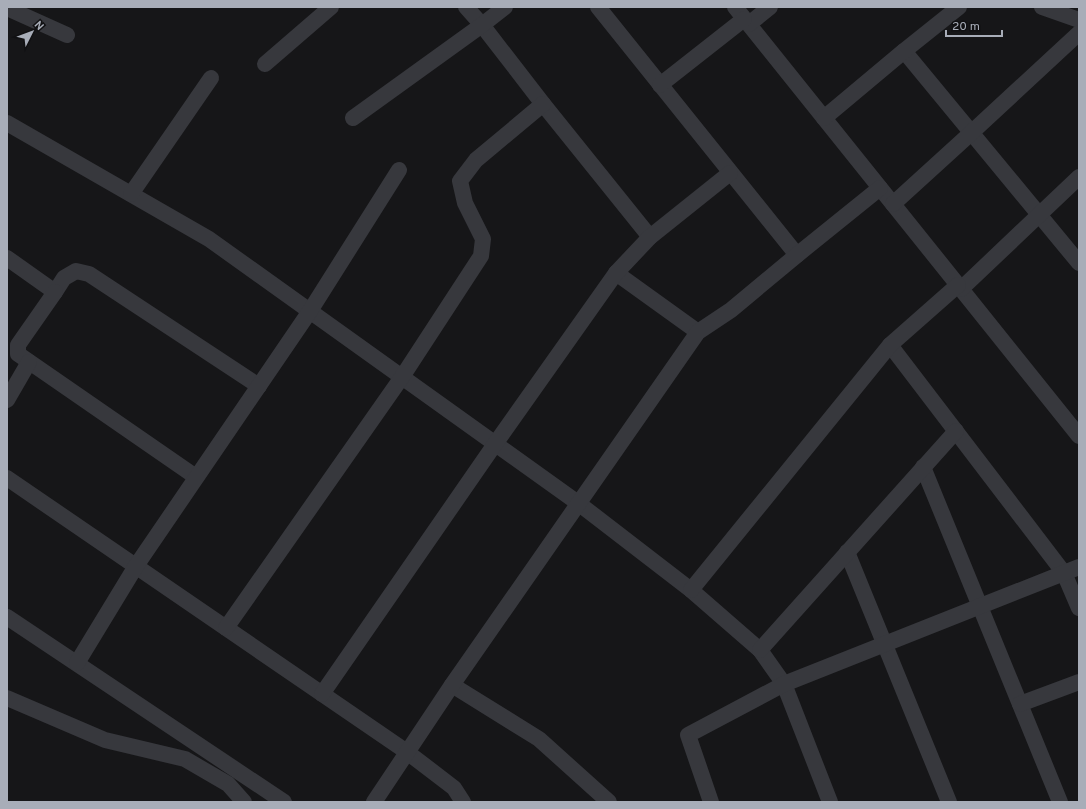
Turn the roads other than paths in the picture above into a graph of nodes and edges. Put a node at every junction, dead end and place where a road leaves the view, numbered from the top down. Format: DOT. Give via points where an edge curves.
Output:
graph roads {
  1 [pos="331,7"];
  2 [pos="466,7"];
  3 [pos="505,7"];
  4 [pos="598,7"];
  5 [pos="770,7"];
  6 [pos="959,7"];
  7 [pos="1042,7"];
  8 [pos="7,8"];
  9 [pos="743,17"];
  10 [pos="1079,20"];
  11 [pos="482,25"];
  12 [pos="1079,32"];
  13 [pos="67,35"];
  14 [pos="904,51"];
  15 [pos="265,64"];
  16 [pos="211,78"];
  17 [pos="660,85"];
  18 [pos="543,104"];
  19 [pos="353,118"];
  20 [pos="824,118"];
  21 [pos="7,123"];
  22 [pos="971,133"];
  23 [pos="399,170"];
  24 [pos="730,172"];
  25 [pos="1079,178"];
  26 [pos="880,188"];
  27 [pos="131,194"];
  28 [pos="893,204"];
  29 [pos="1039,215"];
  30 [pos="650,237"];
  31 [pos="797,255"];
  32 [pos="7,258"];
  33 [pos="1079,263"];
  34 [pos="616,273"];
  35 [pos="959,287"];
  36 [pos="55,292"];
  37 [pos="310,311"];
  38 [pos="698,332"];
  39 [pos="890,344"];
  40 [pos="29,362"];
  41 [pos="402,377"];
  42 [pos="259,386"];
  43 [pos="7,400"];
  44 [pos="956,431"];
  45 [pos="1079,436"];
  46 [pos="495,444"];
  47 [pos="924,467"];
  48 [pos="196,477"];
  49 [pos="7,478"];
  50 [pos="578,503"];
  51 [pos="847,552"];
  52 [pos="136,566"];
  53 [pos="1072,570"];
  54 [pos="691,590"];
  55 [pos="980,606"];
  56 [pos="1079,608"];
  57 [pos="7,617"];
  58 [pos="226,628"];
  59 [pos="884,644"];
  60 [pos="760,650"];
  61 [pos="77,663"];
  62 [pos="1079,682"];
  63 [pos="784,684"];
  64 [pos="452,685"];
  65 [pos="322,694"];
  66 [pos="7,698"];
  67 [pos="1020,704"];
  68 [pos="407,752"];
  69 [pos="244,802"];
  70 [pos="284,802"];
  71 [pos="374,802"];
  72 [pos="463,802"];
  73 [pos="609,802"];
  74 [pos="711,802"];
  75 [pos="830,802"];
  76 [pos="949,802"];
  77 [pos="1060,802"];
  1 -- 15 [label="street"];
  2 -- 11 [label="street"];
  3 -- 11 [label="street"];
  4 -- 17 [label="street"];
  5 -- 9 [label="street"];
  6 -- 14 [label="street"];
  7 -- 10 [label="street"];
  8 -- 13 [label="street"];
  9 -- 17 [label="street"];
  9 -- 20 [label="street"];
  11 -- 18 [label="street"];
  11 -- 19 [label="street"];
  12 -- 22 [label="street"];
  14 -- 20 [label="street"];
  14 -- 22 [label="street"];
  16 -- 27 [label="street"];
  17 -- 24 [label="street"];
  18 -- 30 [label="street"];
  18 -- 41 [label="street" via="476,160 460,181 465,203 483,239 481,256"];
  20 -- 26 [label="street"];
  21 -- 27 [label="street"];
  22 -- 28 [label="street"];
  22 -- 29 [label="street"];
  23 -- 37 [label="street"];
  24 -- 30 [label="street"];
  24 -- 31 [label="street"];
  25 -- 29 [label="street"];
  26 -- 28 [label="street"];
  26 -- 31 [label="street"];
  27 -- 37 [label="street" via="209,239"];
  28 -- 35 [label="street"];
  29 -- 33 [label="street"];
  29 -- 35 [label="street"];
  30 -- 34 [label="street"];
  31 -- 38 [label="street" via="731,310"];
  32 -- 36 [label="street"];
  34 -- 38 [label="street"];
  34 -- 46 [label="street"];
  35 -- 39 [label="street"];
  35 -- 45 [label="street"];
  36 -- 40 [label="street" via="18,345 18,354"];
  36 -- 42 [label="street" via="64,278 76,270 89,274"];
  37 -- 41 [label="street"];
  37 -- 42 [label="street"];
  38 -- 50 [label="street"];
  39 -- 44 [label="street"];
  39 -- 54 [label="street"];
  40 -- 43 [label="street"];
  40 -- 48 [label="street"];
  41 -- 46 [label="street"];
  41 -- 58 [label="street"];
  42 -- 48 [label="street"];
  44 -- 47 [label="street"];
  44 -- 53 [label="street"];
  46 -- 50 [label="street"];
  46 -- 65 [label="street"];
  47 -- 51 [label="street"];
  47 -- 55 [label="street"];
  48 -- 52 [label="street"];
  49 -- 52 [label="street"];
  50 -- 54 [label="street"];
  50 -- 64 [label="street"];
  51 -- 59 [label="street"];
  51 -- 60 [label="street"];
  52 -- 58 [label="street"];
  52 -- 61 [label="street"];
  53 -- 55 [label="street"];
  53 -- 56 [label="street"];
  54 -- 60 [label="street"];
  55 -- 59 [label="street"];
  55 -- 67 [label="street"];
  57 -- 61 [label="street"];
  58 -- 65 [label="street"];
  59 -- 63 [label="street"];
  59 -- 76 [label="street"];
  60 -- 63 [label="street"];
  61 -- 70 [label="street"];
  62 -- 67 [label="street"];
  63 -- 74 [label="street" via="688,735"];
  63 -- 75 [label="street"];
  64 -- 68 [label="street"];
  64 -- 73 [label="street" via="539,739"];
  65 -- 68 [label="street"];
  66 -- 69 [label="street" via="105,740 185,759 228,784"];
  67 -- 77 [label="street"];
  68 -- 71 [label="street"];
  68 -- 72 [label="street" via="454,788"];
}
